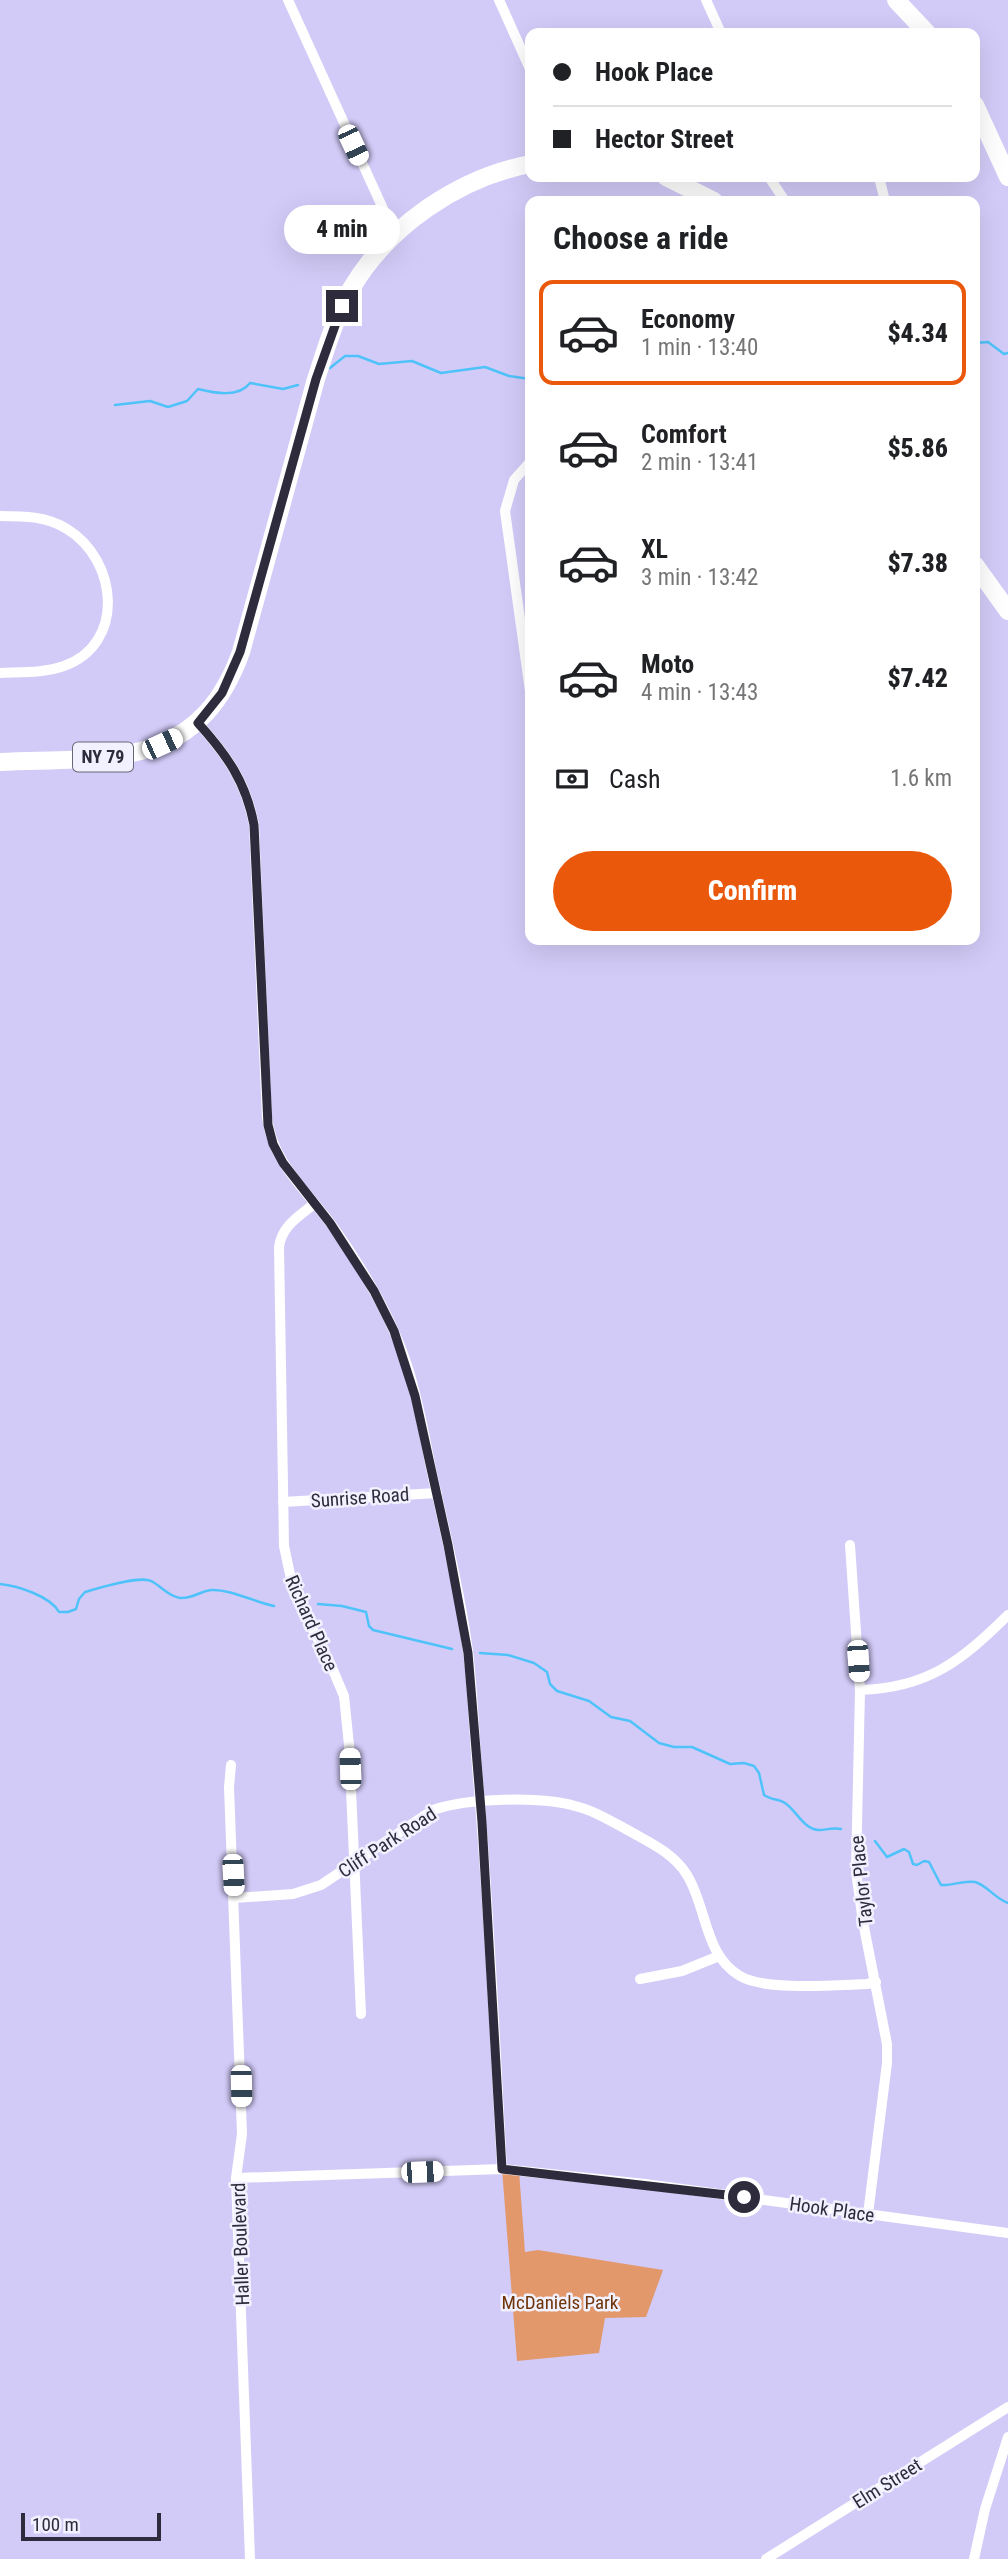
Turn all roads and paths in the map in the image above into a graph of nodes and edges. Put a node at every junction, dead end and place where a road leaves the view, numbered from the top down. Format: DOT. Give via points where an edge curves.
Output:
graph roads {
  1 [pos="288,0"];
  2 [pos="499,0"];
  3 [pos="706,0"];
  4 [pos="896,0"];
  5 [pos="719,28"];
  6 [pos="922,28"];
  7 [pos="525,58"];
  8 [pos="980,116"];
  9 [pos="525,165"];
  10 [pos="1008,177"];
  11 [pos="676,182"];
  12 [pos="704,196"];
  13 [pos="395,235"];
  14 [pos="525,468"];
  15 [pos="0,516"];
  16 [pos="980,572"];
  17 [pos="1008,611"];
  18 [pos="525,655"];
  19 [pos="0,673"];
  20 [pos="198,723"];
  21 [pos="0,762"];
  22 [pos="314,1204"];
  23 [pos="437,1493"];
  24 [pos="283,1502"];
  25 [pos="850,1545"];
  26 [pos="1008,1615"];
  27 [pos="860,1690"];
  28 [pos="231,1765"];
  29 [pos="480,1802"];
  30 [pos="353,1864"];
  31 [pos="234,1898"];
  32 [pos="719,1956"];
  33 [pos="640,1979"];
  34 [pos="876,1982"];
  35 [pos="360,2014"];
  36 [pos="502,2169"];
  37 [pos="236,2178"];
  38 [pos="868,2214"];
  39 [pos="1008,2233"];
  40 [pos="1008,2407"];
  41 [pos="1008,2437"];
  42 [pos="250,2559"];
  43 [pos="766,2559"];
  44 [pos="974,2559"];
  1 -- 13 [label="street"];
  2 -- 7 [label="street"];
  3 -- 5 [label="street"];
  4 -- 6 [label="main road"];
  8 -- 10 [label="main road"];
  9 -- 13 [label="main road, NY 79" via="450,194"];
  11 -- 12 [label="main road"];
  13 -- 20 [label="main road, NY 79" via="351,289 335,325 240,652 222,693"];
  14 -- 18 [label="street" via="514,480 505,511"];
  15 -- 19 [label="street" via="48,521 79,537 101,564 108,603 101,635 81,657 47,670"];
  16 -- 17 [label="main road"];
  20 -- 21 [label="main road, NY 79" via="141,751"];
  20 -- 22 [label="street" via="230,763 250,803 268,1125 279,1156"];
  22 -- 23 [label="street" via="357,1262 394,1331 415,1396"];
  22 -- 24 [label="street, Richard Place" via="288,1225 279,1247"];
  23 -- 24 [label="street, Sunrise Road"];
  23 -- 29 [label="street" via="468,1653"];
  24 -- 30 [label="street, Richard Place" via="291,1584 344,1696"];
  25 -- 27 [label="street, Taylor Place"];
  26 -- 27 [label="street" via="941,1671 890,1688"];
  27 -- 34 [label="street, Taylor Place" via="856,1871"];
  28 -- 31 [label="street, Haller Boulevard"];
  29 -- 30 [label="street, Cliff Park Road" via="433,1810"];
  29 -- 32 [label="street, Cliff Park Road" via="551,1801 576,1806 663,1850 682,1867 693,1886"];
  29 -- 36 [label="street"];
  30 -- 31 [label="street, Cliff Park Road" via="309,1891"];
  30 -- 35 [label="street, Richard Place"];
  31 -- 37 [label="street, Haller Boulevard" via="242,2134"];
  32 -- 33 [label="street" via="682,1971"];
  32 -- 34 [label="street, Cliff Park Road" via="739,1976 765,1983"];
  34 -- 38 [label="street, Taylor Place" via="887,2035 887,2063"];
  36 -- 37 [label="street, Hook Place"];
  36 -- 38 [label="street, Hook Place"];
  37 -- 42 [label="street, Haller Boulevard"];
  38 -- 39 [label="street, Hook Place"];
  40 -- 43 [label="street, Elm Street"];
  41 -- 44 [label="street"];
}
